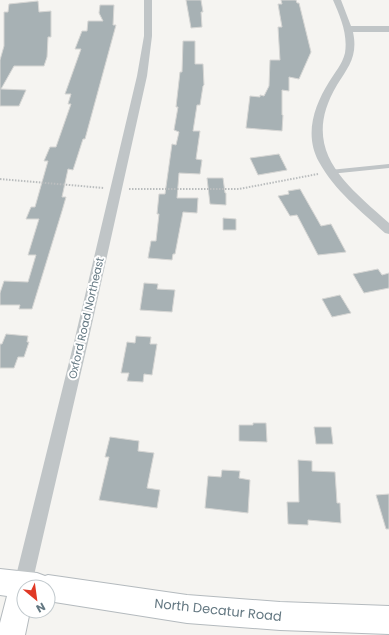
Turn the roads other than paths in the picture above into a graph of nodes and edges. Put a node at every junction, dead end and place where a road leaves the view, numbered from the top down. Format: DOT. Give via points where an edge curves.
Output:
graph roads {
  1 [pos="148,0"];
  2 [pos="336,0"];
  3 [pos="348,29"];
  4 [pos="389,29"];
  5 [pos="389,166"];
  6 [pos="330,172"];
  7 [pos="389,230"];
  8 [pos="30,579"];
  9 [pos="56,589"];
  10 [pos="17,619"];
  11 [pos="389,620"];
  12 [pos="11,635"];
  1 -- 8 [label="street, Oxford Road Northeast" via="148,36 142,76"];
  2 -- 3 [label="street"];
  3 -- 4 [label="street"];
  3 -- 6 [label="street" via="348,61 323,100 317,122 318,146"];
  5 -- 6 [label="lane"];
  6 -- 7 [label="street"];
  9 -- 11 [label="main road, North Decatur Road" via="187,609"];
  10 -- 12 [label="main road, Oxford Road Northeast"];
}
